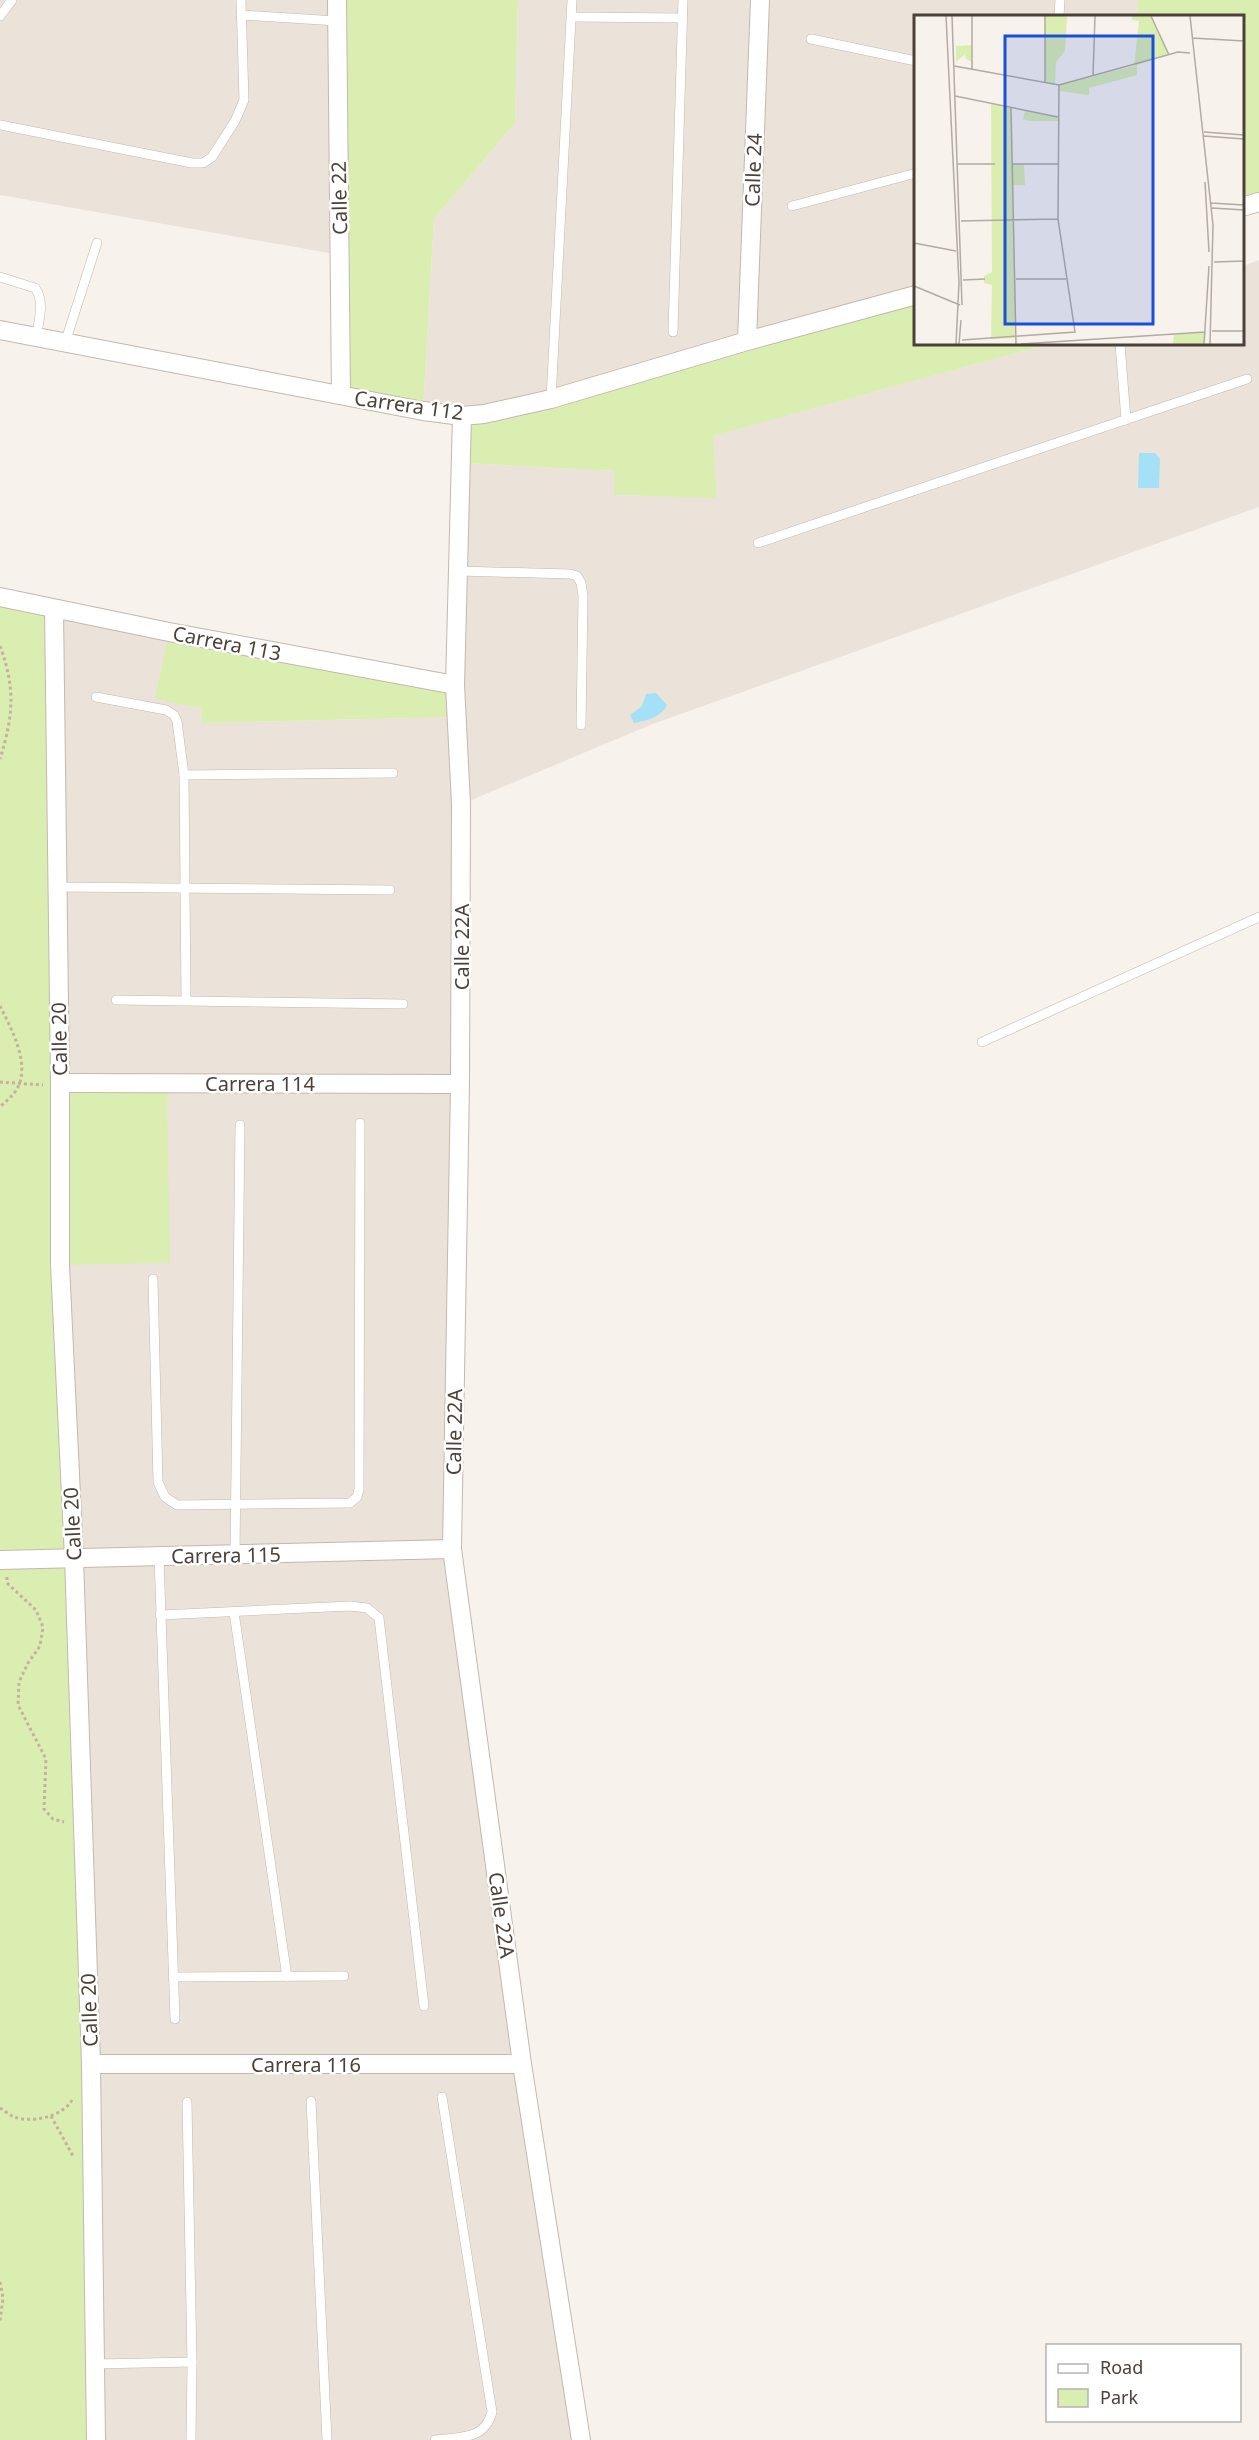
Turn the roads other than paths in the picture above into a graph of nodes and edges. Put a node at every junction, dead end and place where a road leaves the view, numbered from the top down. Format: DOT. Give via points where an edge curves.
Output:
graph roads {
  1 [pos="12,0"];
  2 [pos="242,0"];
  3 [pos="337,0"];
  4 [pos="573,0"];
  5 [pos="683,0"];
  6 [pos="760,0"];
  7 [pos="1060,0"];
  8 [pos="241,15"];
  9 [pos="1059,15"];
  10 [pos="0,16"];
  11 [pos="572,17"];
  12 [pos="682,18"];
  13 [pos="337,21"];
  14 [pos="811,39"];
  15 [pos="914,61"];
  16 [pos="0,124"];
  17 [pos="914,173"];
  18 [pos="1259,202"];
  19 [pos="792,206"];
  20 [pos="1244,206"];
  21 [pos="97,243"];
  22 [pos="0,278"];
  23 [pos="914,295"];
  24 [pos="0,330"];
  25 [pos="673,332"];
  26 [pos="36,337"];
  27 [pos="747,340"];
  28 [pos="65,343"];
  29 [pos="1120,345"];
  30 [pos="1247,379"];
  31 [pos="341,395"];
  32 [pos="551,399"];
  33 [pos="462,416"];
  34 [pos="1126,420"];
  35 [pos="758,543"];
  36 [pos="459,571"];
  37 [pos="0,597"];
  38 [pos="54,609"];
  39 [pos="455,685"];
  40 [pos="96,696"];
  41 [pos="581,725"];
  42 [pos="393,773"];
  43 [pos="184,775"];
  44 [pos="56,887"];
  45 [pos="184,888"];
  46 [pos="390,890"];
  47 [pos="1259,918"];
  48 [pos="116,1000"];
  49 [pos="186,1000"];
  50 [pos="403,1004"];
  51 [pos="982,1042"];
  52 [pos="60,1083"];
  53 [pos="460,1084"];
  54 [pos="360,1123"];
  55 [pos="240,1125"];
  56 [pos="153,1279"];
  57 [pos="236,1505"];
  58 [pos="452,1549"];
  59 [pos="235,1555"];
  60 [pos="159,1557"];
  61 [pos="74,1558"];
  62 [pos="3,1560"];
  63 [pos="234,1612"];
  64 [pos="160,1615"];
  65 [pos="344,1976"];
  66 [pos="174,1977"];
  67 [pos="287,1977"];
  68 [pos="424,2006"];
  69 [pos="175,2019"];
  70 [pos="91,2064"];
  71 [pos="522,2064"];
  72 [pos="442,2097"];
  73 [pos="311,2101"];
  74 [pos="187,2102"];
  75 [pos="192,2362"];
  76 [pos="95,2364"];
  77 [pos="96,2440"];
  78 [pos="191,2440"];
  79 [pos="327,2440"];
  80 [pos="435,2440"];
  81 [pos="581,2440"];
  1 -- 10 [label="lane"];
  2 -- 8 [label="lane"];
  3 -- 13 [label="street, Calle 22"];
  4 -- 11 [label="lane"];
  5 -- 12 [label="lane"];
  6 -- 27 [label="street, Calle 24"];
  7 -- 9 [label="lane"];
  8 -- 13 [label="lane"];
  8 -- 16 [label="lane" via="244,100 212,158 203,163"];
  11 -- 12 [label="lane"];
  11 -- 32 [label="lane"];
  12 -- 25 [label="lane"];
  13 -- 31 [label="street, Calle 22"];
  14 -- 15 [label="lane"];
  17 -- 19 [label="lane"];
  18 -- 20 [label="street"];
  21 -- 28 [label="lane"];
  22 -- 26 [label="lane" via="38,291"];
  23 -- 27 [label="street, Carrera 112"];
  24 -- 26 [label="street, Carrera 112"];
  26 -- 28 [label="street, Carrera 112"];
  27 -- 32 [label="street, Carrera 112"];
  28 -- 31 [label="street, Carrera 112"];
  29 -- 34 [label="lane"];
  30 -- 34 [label="lane"];
  31 -- 33 [label="street, Carrera 112"];
  32 -- 33 [label="street, Carrera 112"];
  33 -- 36 [label="street, Calle 22A"];
  34 -- 35 [label="lane"];
  36 -- 39 [label="street, Calle 22A"];
  36 -- 41 [label="lane" via="577,576 583,596"];
  37 -- 38 [label="street, Carrera 113"];
  38 -- 39 [label="street, Carrera 113"];
  38 -- 44 [label="street, Calle 20"];
  39 -- 53 [label="street, Calle 22A" via="462,804"];
  40 -- 43 [label="lane" via="174,715"];
  42 -- 43 [label="lane"];
  43 -- 45 [label="lane"];
  44 -- 45 [label="lane"];
  44 -- 52 [label="street, Calle 20"];
  45 -- 46 [label="lane"];
  45 -- 49 [label="lane"];
  47 -- 51 [label="lane"];
  48 -- 49 [label="lane"];
  49 -- 50 [label="lane"];
  52 -- 53 [label="street, Carrera 114"];
  52 -- 61 [label="street, Calle 20" via="60,1265"];
  53 -- 58 [label="street, Calle 22A"];
  54 -- 57 [label="lane" via="357,1497 345,1504"];
  55 -- 57 [label="lane"];
  56 -- 57 [label="lane" via="158,1482 165,1497 177,1505"];
  57 -- 59 [label="lane"];
  58 -- 59 [label="street, Carrera 115"];
  58 -- 71 [label="street, Calle 22A"];
  59 -- 60 [label="street, Carrera 115"];
  60 -- 61 [label="street, Carrera 115"];
  60 -- 64 [label="lane"];
  61 -- 62 [label="street, Carrera 115"];
  61 -- 70 [label="street, Calle 20"];
  63 -- 64 [label="lane"];
  63 -- 67 [label="lane"];
  63 -- 68 [label="lane" via="350,1606 368,1608 379,1618"];
  64 -- 66 [label="lane"];
  65 -- 67 [label="lane"];
  66 -- 67 [label="lane"];
  66 -- 69 [label="lane"];
  70 -- 71 [label="street, Carrera 116"];
  70 -- 76 [label="street, Calle 20"];
  71 -- 81 [label="street, Calle 22A"];
  72 -- 80 [label="lane" via="492,2412 482,2432"];
  73 -- 79 [label="lane"];
  74 -- 75 [label="lane"];
  75 -- 76 [label="lane"];
  75 -- 78 [label="lane"];
  76 -- 77 [label="street, Calle 20"];
}
